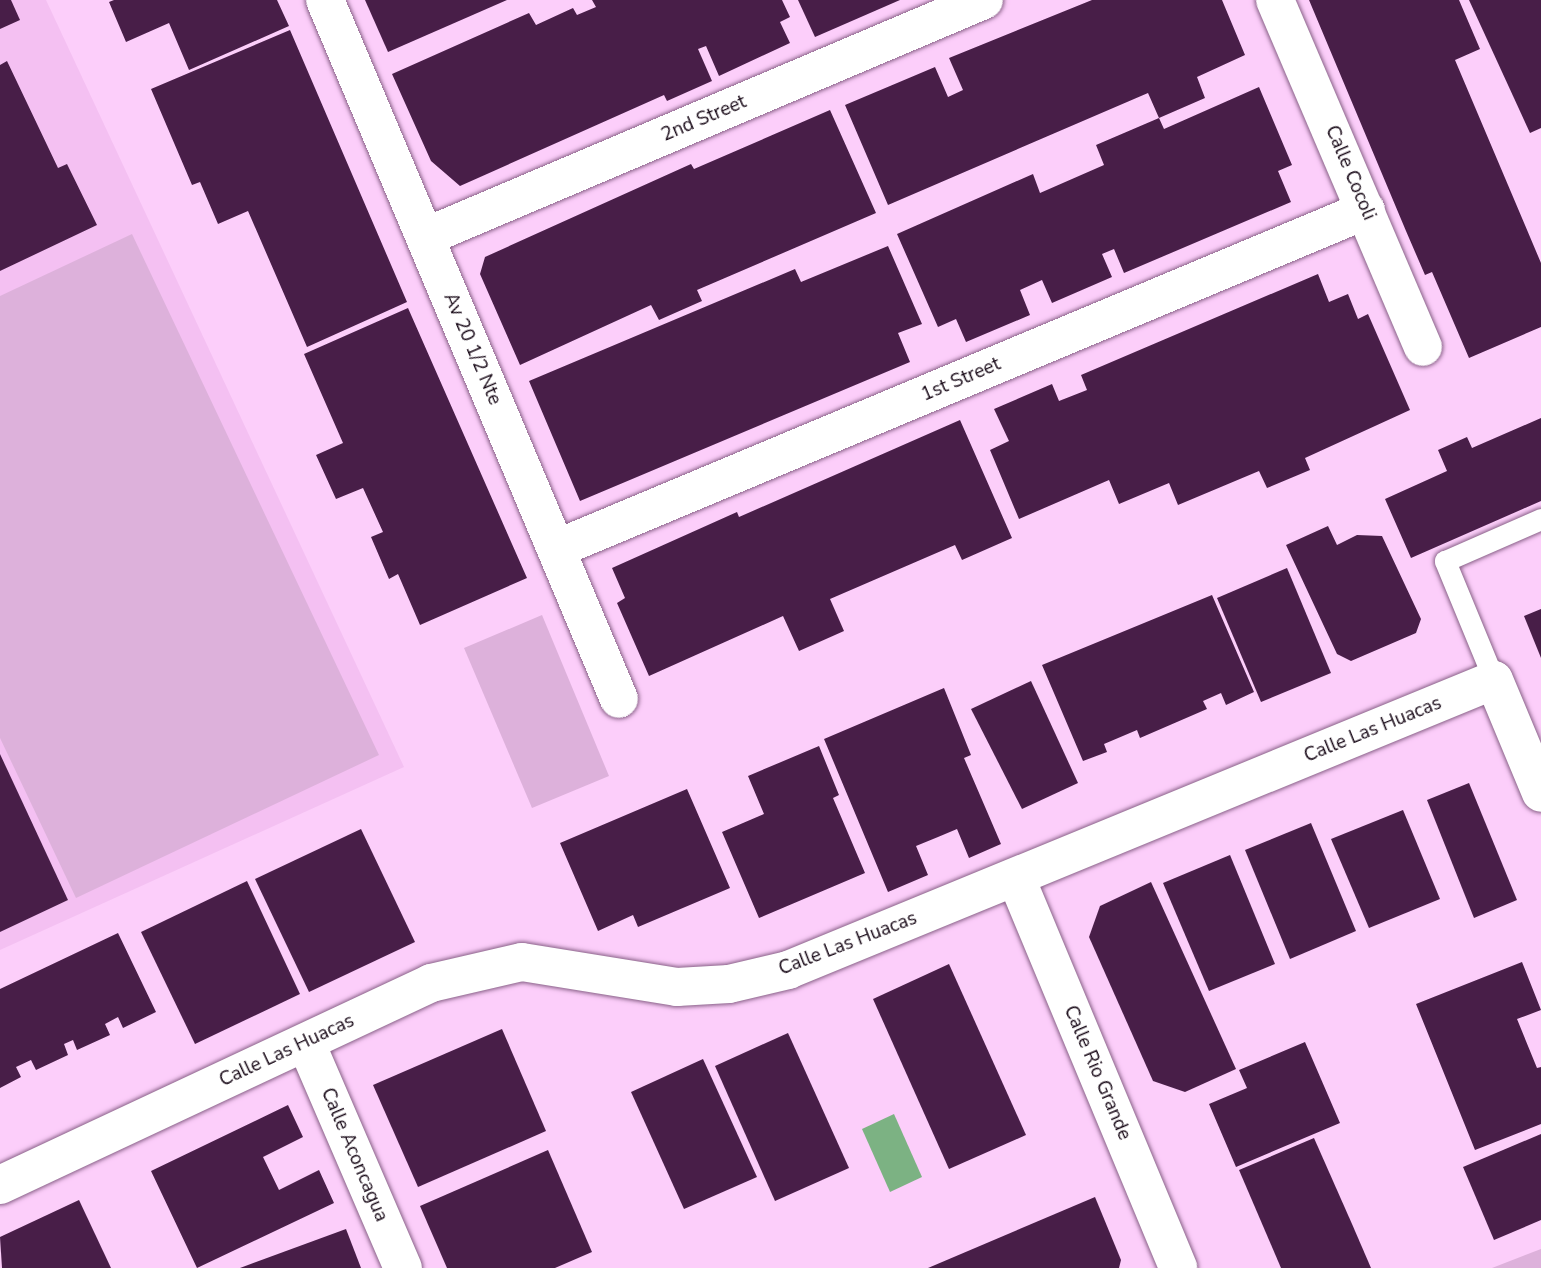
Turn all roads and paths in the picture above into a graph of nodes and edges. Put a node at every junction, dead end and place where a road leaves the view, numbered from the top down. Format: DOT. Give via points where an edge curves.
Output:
graph roads {
  1 [pos="325,0"];
  2 [pos="984,0"];
  3 [pos="1275,0"];
  4 [pos="1366,210"];
  5 [pos="425,237"];
  6 [pos="1423,347"];
  7 [pos="1541,519"];
  8 [pos="556,549"];
  9 [pos="1494,680"];
  10 [pos="619,699"];
  11 [pos="1541,793"];
  12 [pos="1016,878"];
  13 [pos="306,1043"];
  14 [pos="0,1185"];
  15 [pos="403,1268"];
  16 [pos="1178,1268"];
  1 -- 5 [label="street, Av 20 1/2 Nte"];
  2 -- 5 [label="street, 2nd Street"];
  3 -- 4 [label="street, Calle Cocoli"];
  4 -- 6 [label="street, Calle Cocoli"];
  4 -- 8 [label="street, 1st Street"];
  5 -- 8 [label="street, Av 20 1/2 Nte"];
  7 -- 9 [label="lane" via="1445,561"];
  8 -- 10 [label="street, Av 20 1/2 Nte"];
  9 -- 11 [label="street"];
  9 -- 12 [label="street, Calle Las Huacas"];
  12 -- 13 [label="street, Calle Las Huacas" via="788,970 729,984 677,986 522,962 431,983"];
  12 -- 16 [label="street, Calle Rio Grande"];
  13 -- 14 [label="street, Calle Las Huacas"];
  13 -- 15 [label="street, Calle Aconcagua"];
}
